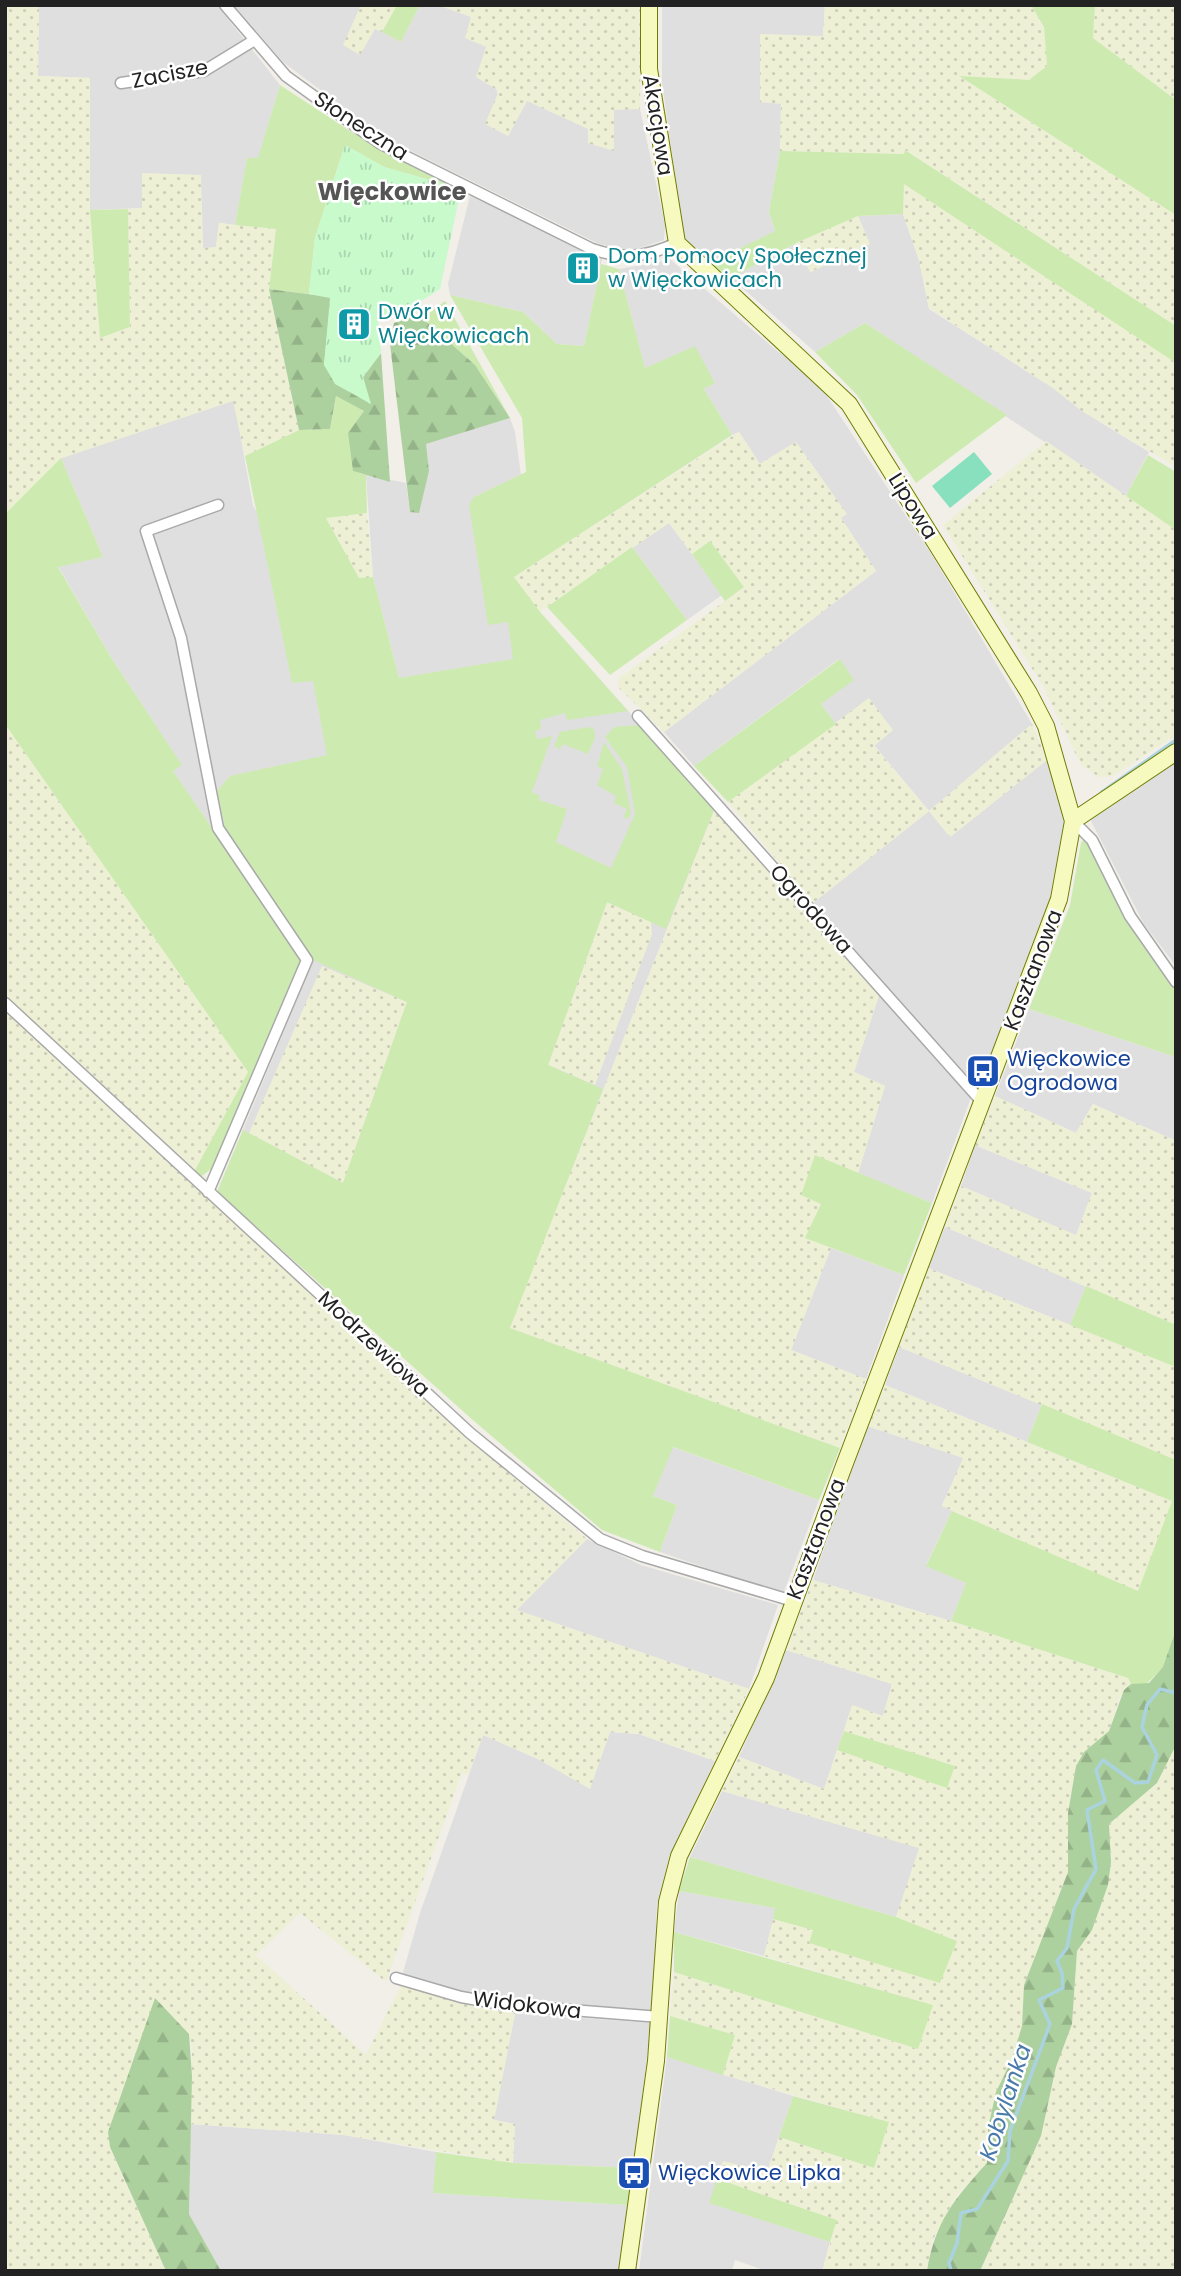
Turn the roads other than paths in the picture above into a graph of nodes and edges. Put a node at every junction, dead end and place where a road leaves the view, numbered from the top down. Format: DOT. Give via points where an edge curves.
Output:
graph roads {
  1 [pos="225,5"];
  2 [pos="649,5"];
  3 [pos="253,41"];
  4 [pos="121,83"];
  5 [pos="677,243"];
  6 [pos="218,505"];
  7 [pos="638,716"];
  8 [pos="1176,752"];
  9 [pos="1073,821"];
  10 [pos="1176,982"];
  11 [pos="5,1003"];
  12 [pos="983,1103"];
  13 [pos="208,1192"];
  14 [pos="793,1601"];
  15 [pos="396,1978"];
  16 [pos="660,2017"];
  17 [pos="627,2271"];
  1 -- 3 [label="street, Słoneczna"];
  2 -- 5 [label="street, Akacjowa" via="649,69"];
  3 -- 4 [label="street, Zacisze" via="204,71"];
  3 -- 5 [label="street, Słoneczna" via="286,76 382,144 592,249 634,258"];
  5 -- 9 [label="street, Lipowa" via="849,404 1029,694 1046,726"];
  6 -- 13 [label="street" via="146,531 181,638 218,828 307,960"];
  7 -- 12 [label="street, Ogrodowa"];
  8 -- 9 [label="street"];
  9 -- 10 [label="street" via="1092,840 1130,916"];
  9 -- 12 [label="street, Kasztanowa" via="1059,899"];
  11 -- 13 [label="street, Modrzewiowa"];
  12 -- 14 [label="street, Kasztanowa"];
  13 -- 14 [label="street, Modrzewiowa" via="498,1457 600,1539"];
  14 -- 16 [label="street, Kasztanowa" via="766,1678 669,1885"];
  15 -- 16 [label="street, Widokowa" via="507,2005"];
  16 -- 17 [label="street, Kasztanowa"];
}
